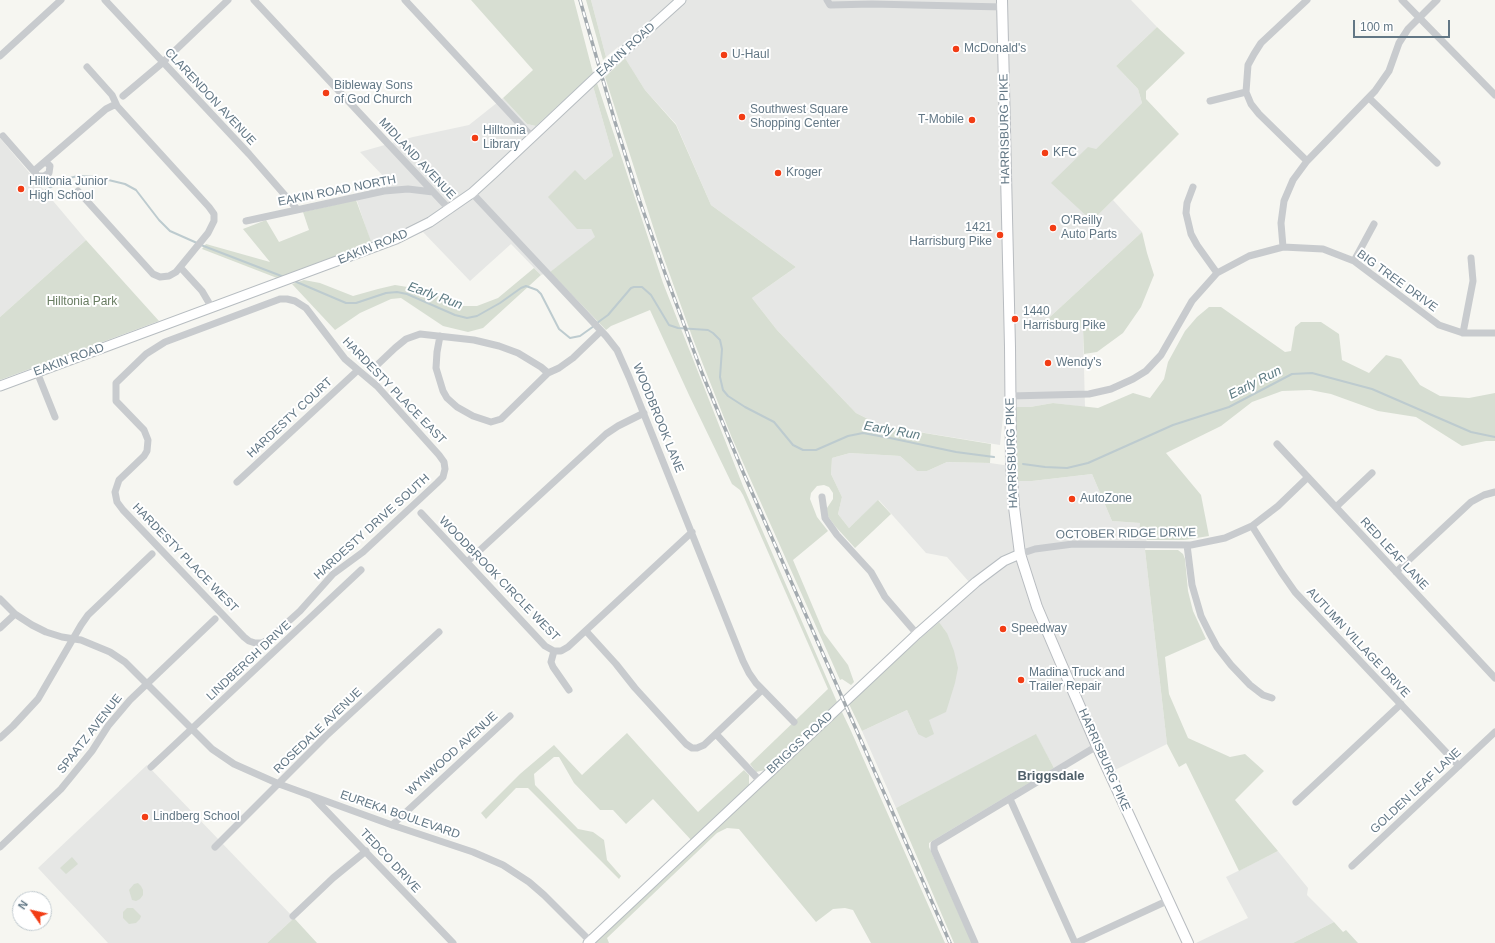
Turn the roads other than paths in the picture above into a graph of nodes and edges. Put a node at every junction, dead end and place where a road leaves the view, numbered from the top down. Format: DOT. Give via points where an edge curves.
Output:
graph roads {
  1 [pos="61,0"];
  2 [pos="105,0"];
  3 [pos="228,0"];
  4 [pos="254,0"];
  5 [pos="405,0"];
  6 [pos="681,0"];
  7 [pos="827,0"];
  8 [pos="1307,0"];
  9 [pos="1402,0"];
  10 [pos="1437,0"];
  11 [pos="927,3"];
  12 [pos="1002,4"];
  13 [pos="1419,18"];
  14 [pos="0,56"];
  15 [pos="162,62"];
  16 [pos="87,66"];
  17 [pos="1246,92"];
  18 [pos="1495,95"];
  19 [pos="124,96"];
  20 [pos="1369,98"];
  21 [pos="1210,101"];
  22 [pos="117,106"];
  23 [pos="3,136"];
  24 [pos="532,137"];
  25 [pos="1307,161"];
  26 [pos="46,162"];
  27 [pos="1437,163"];
  28 [pos="34,171"];
  29 [pos="1193,187"];
  30 [pos="78,191"];
  31 [pos="433,192"];
  32 [pos="472,193"];
  33 [pos="297,209"];
  34 [pos="450,210"];
  35 [pos="246,221"];
  36 [pos="1374,224"];
  37 [pos="1283,247"];
  38 [pos="1471,258"];
  39 [pos="1354,261"];
  40 [pos="180,267"];
  41 [pos="1217,273"];
  42 [pos="212,308"];
  43 [pos="597,327"];
  44 [pos="1463,333"];
  45 [pos="1495,333"];
  46 [pos="440,336"];
  47 [pos="375,367"];
  48 [pos="358,370"];
  49 [pos="37,372"];
  50 [pos="548,373"];
  51 [pos="116,383"];
  52 [pos="0,386"];
  53 [pos="1010,396"];
  54 [pos="644,413"];
  55 [pos="55,417"];
  56 [pos="1277,444"];
  57 [pos="445,469"];
  58 [pos="1372,474"];
  59 [pos="1308,478"];
  60 [pos="237,482"];
  61 [pos="1495,492"];
  62 [pos="822,497"];
  63 [pos="1336,507"];
  64 [pos="420,513"];
  65 [pos="1252,526"];
  66 [pos="692,532"];
  67 [pos="1187,545"];
  68 [pos="152,554"];
  69 [pos="1020,554"];
  70 [pos="467,562"];
  71 [pos="361,570"];
  72 [pos="1396,572"];
  73 [pos="0,599"];
  74 [pos="15,614"];
  75 [pos="215,619"];
  76 [pos="0,628"];
  77 [pos="586,631"];
  78 [pos="439,632"];
  79 [pos="917,634"];
  80 [pos="72,639"];
  81 [pos="255,643"];
  82 [pos="554,651"];
  83 [pos="1495,678"];
  84 [pos="148,684"];
  85 [pos="569,690"];
  86 [pos="762,690"];
  87 [pos="1272,698"];
  88 [pos="1401,704"];
  89 [pos="510,716"];
  90 [pos="794,722"];
  91 [pos="192,729"];
  92 [pos="1495,732"];
  93 [pos="716,734"];
  94 [pos="0,738"];
  95 [pos="1097,746"];
  96 [pos="1459,766"];
  97 [pos="151,767"];
  98 [pos="760,781"];
  99 [pos="279,784"];
  100 [pos="311,795"];
  101 [pos="1010,799"];
  102 [pos="1296,802"];
  103 [pos="392,825"];
  104 [pos="0,847"];
  105 [pos="215,847"];
  106 [pos="366,851"];
  107 [pos="1352,866"];
  108 [pos="1169,900"];
  109 [pos="293,916"];
  110 [pos="589,942"];
  111 [pos="453,943"];
  112 [pos="975,943"];
  113 [pos="1076,943"];
  114 [pos="1188,943"];
  1 -- 14 [label="street"];
  2 -- 15 [label="street, CLARENDON AVENUE"];
  3 -- 15 [label="street"];
  4 -- 31 [label="street, MIDLAND AVENUE"];
  5 -- 24 [label="street"];
  6 -- 24 [label="street, EAKIN ROAD"];
  7 -- 11 [label="street" via="830,5"];
  8 -- 17 [label="street" via="1261,43 1248,65"];
  9 -- 13 [label="street"];
  10 -- 13 [label="street"];
  11 -- 12 [label="street"];
  12 -- 53 [label="main road, HARRISBURG PIKE"];
  13 -- 18 [label="street"];
  13 -- 20 [label="street" via="1403,36 1393,64"];
  15 -- 19 [label="street"];
  15 -- 33 [label="street, CLARENDON AVENUE" via="245,149"];
  16 -- 22 [label="street" via="112,95"];
  17 -- 21 [label="street"];
  17 -- 25 [label="street" via="1259,114"];
  20 -- 25 [label="street"];
  20 -- 27 [label="street"];
  22 -- 26 [label="street" via="106,109"];
  22 -- 40 [label="street" via="214,214 214,222 208,233"];
  23 -- 28 [label="street"];
  24 -- 32 [label="street, EAKIN ROAD"];
  25 -- 37 [label="street" via="1293,180 1284,201 1281,223"];
  26 -- 28 [label="street"];
  26 -- 28 [label="street" via="50,166 47,175 41,177"];
  29 -- 41 [label="street" via="1186,213 1191,234"];
  30 -- 40 [label="street" via="153,274 160,277 169,276"];
  31 -- 33 [label="street, EAKIN ROAD NORTH" via="389,190"];
  31 -- 34 [label="street, MIDLAND AVENUE"];
  32 -- 34 [label="street, EAKIN ROAD"];
  32 -- 43 [label="street, WOODBROOK LANE"];
  33 -- 35 [label="street, EAKIN ROAD NORTH"];
  34 -- 42 [label="street, EAKIN ROAD" via="396,239"];
  36 -- 39 [label="street"];
  37 -- 39 [label="street, BIG TREE DRIVE" via="1323,249"];
  37 -- 41 [label="street, BIG TREE DRIVE" via="1249,256"];
  38 -- 44 [label="street" via="1473,281"];
  39 -- 44 [label="street, BIG TREE DRIVE" via="1439,325"];
  40 -- 42 [label="street" via="202,291"];
  41 -- 53 [label="street, BIG TREE DRIVE" via="1192,301 1161,354 1146,371 1133,379 1111,389 1088,394"];
  42 -- 49 [label="street, EAKIN ROAD"];
  43 -- 50 [label="street" via="573,358"];
  43 -- 54 [label="street, WOODBROOK LANE" via="617,350"];
  44 -- 45 [label="street, BIG TREE DRIVE"];
  46 -- 47 [label="street" via="420,334 406,339"];
  46 -- 50 [label="street" via="499,346 518,353"];
  46 -- 50 [label="street" via="436,368 440,384 445,395 457,408 473,416 491,422 501,419"];
  48 -- 51 [label="street, HARDESTY PLACE EAST" via="345,358 306,308 287,299 273,301 165,342 146,354"];
  48 -- 57 [label="street, HARDESTY PLACE EAST" via="384,393 439,455"];
  48 -- 60 [label="street, HARDESTY COURT"];
  49 -- 52 [label="street, EAKIN ROAD"];
  49 -- 55 [label="street"];
  51 -- 81 [label="street, HARDESTY PLACE WEST" via="116,401 144,430 148,440 144,456 119,480 115,492 117,502 244,637"];
  53 -- 69 [label="main road, HARRISBURG PIKE" via="1011,480"];
  54 -- 66 [label="street, WOODBROOK LANE"];
  54 -- 70 [label="street" via="606,434"];
  56 -- 59 [label="street, RED LEAF LANE"];
  57 -- 81 [label="street, HARDESTY DRIVE SOUTH" via="443,477 437,483 363,552 333,574 300,611 269,639"];
  58 -- 63 [label="street"];
  59 -- 63 [label="street, RED LEAF LANE"];
  59 -- 65 [label="street, OCTOBER RIDGE DRIVE"];
  61 -- 72 [label="street" via="1471,502"];
  62 -- 79 [label="street" via="825,518 871,572 885,597"];
  63 -- 72 [label="street, RED LEAF LANE"];
  64 -- 70 [label="street, WOODBROOK CIRCLE WEST"];
  65 -- 67 [label="street, OCTOBER RIDGE DRIVE" via="1225,538"];
  65 -- 88 [label="street, AUTUMN VILLAGE DRIVE" via="1295,592"];
  66 -- 77 [label="street, WOODBROOK CIRCLE WEST"];
  66 -- 86 [label="street, WOODBROOK LANE" via="749,673"];
  67 -- 69 [label="street, OCTOBER RIDGE DRIVE" via="1073,544 1035,549"];
  67 -- 87 [label="street" via="1192,586 1201,616 1217,647 1250,686"];
  68 -- 80 [label="street" via="88,615"];
  69 -- 79 [label="street, BRIGGS ROAD" via="1004,561 976,582"];
  69 -- 95 [label="main road, HARRISBURG PIKE" via="1037,607"];
  70 -- 82 [label="street, WOODBROOK CIRCLE WEST" via="545,646"];
  71 -- 91 [label="street, LINDBERGH DRIVE"];
  72 -- 83 [label="street, RED LEAF LANE"];
  73 -- 74 [label="street, EUREKA BOULEVARD"];
  74 -- 76 [label="street"];
  74 -- 80 [label="street, EUREKA BOULEVARD" via="46,632"];
  75 -- 84 [label="street, SPAATZ AVENUE"];
  77 -- 82 [label="street, WOODBROOK CIRCLE WEST" via="568,647"];
  77 -- 93 [label="street" via="690,747 700,748"];
  78 -- 99 [label="street, ROSEDALE AVENUE" via="347,716"];
  79 -- 98 [label="street, BRIGGS ROAD"];
  80 -- 84 [label="street, EUREKA BOULEVARD" via="81,640 114,654"];
  80 -- 94 [label="street" via="38,699"];
  82 -- 85 [label="street" via="551,662"];
  84 -- 91 [label="street, EUREKA BOULEVARD"];
  84 -- 104 [label="street, SPAATZ AVENUE" via="108,726 92,751 61,789"];
  86 -- 90 [label="street, WOODBROOK LANE"];
  86 -- 93 [label="street"];
  88 -- 96 [label="street, AUTUMN VILLAGE DRIVE"];
  88 -- 102 [label="street"];
  89 -- 103 [label="street, WYNWOOD AVENUE"];
  91 -- 97 [label="street, LINDBERGH DRIVE"];
  91 -- 99 [label="street, EUREKA BOULEVARD" via="222,757"];
  92 -- 96 [label="street, GOLDEN LEAF LANE"];
  93 -- 98 [label="street"];
  95 -- 101 [label="street"];
  95 -- 108 [label="main road, HARRISBURG PIKE"];
  96 -- 107 [label="street, GOLDEN LEAF LANE"];
  98 -- 110 [label="street, BRIGGS ROAD"];
  99 -- 100 [label="street, EUREKA BOULEVARD"];
  99 -- 105 [label="street, ROSEDALE AVENUE"];
  100 -- 103 [label="street, EUREKA BOULEVARD"];
  100 -- 106 [label="street, TEDCO DRIVE"];
  101 -- 112 [label="street" via="936,842 933,847"];
  101 -- 113 [label="street"];
  103 -- 110 [label="street, EUREKA BOULEVARD" via="474,852 503,865 544,895"];
  106 -- 109 [label="street"];
  106 -- 111 [label="street, TEDCO DRIVE"];
  108 -- 113 [label="street"];
  108 -- 114 [label="main road, HARRISBURG PIKE"];
}
